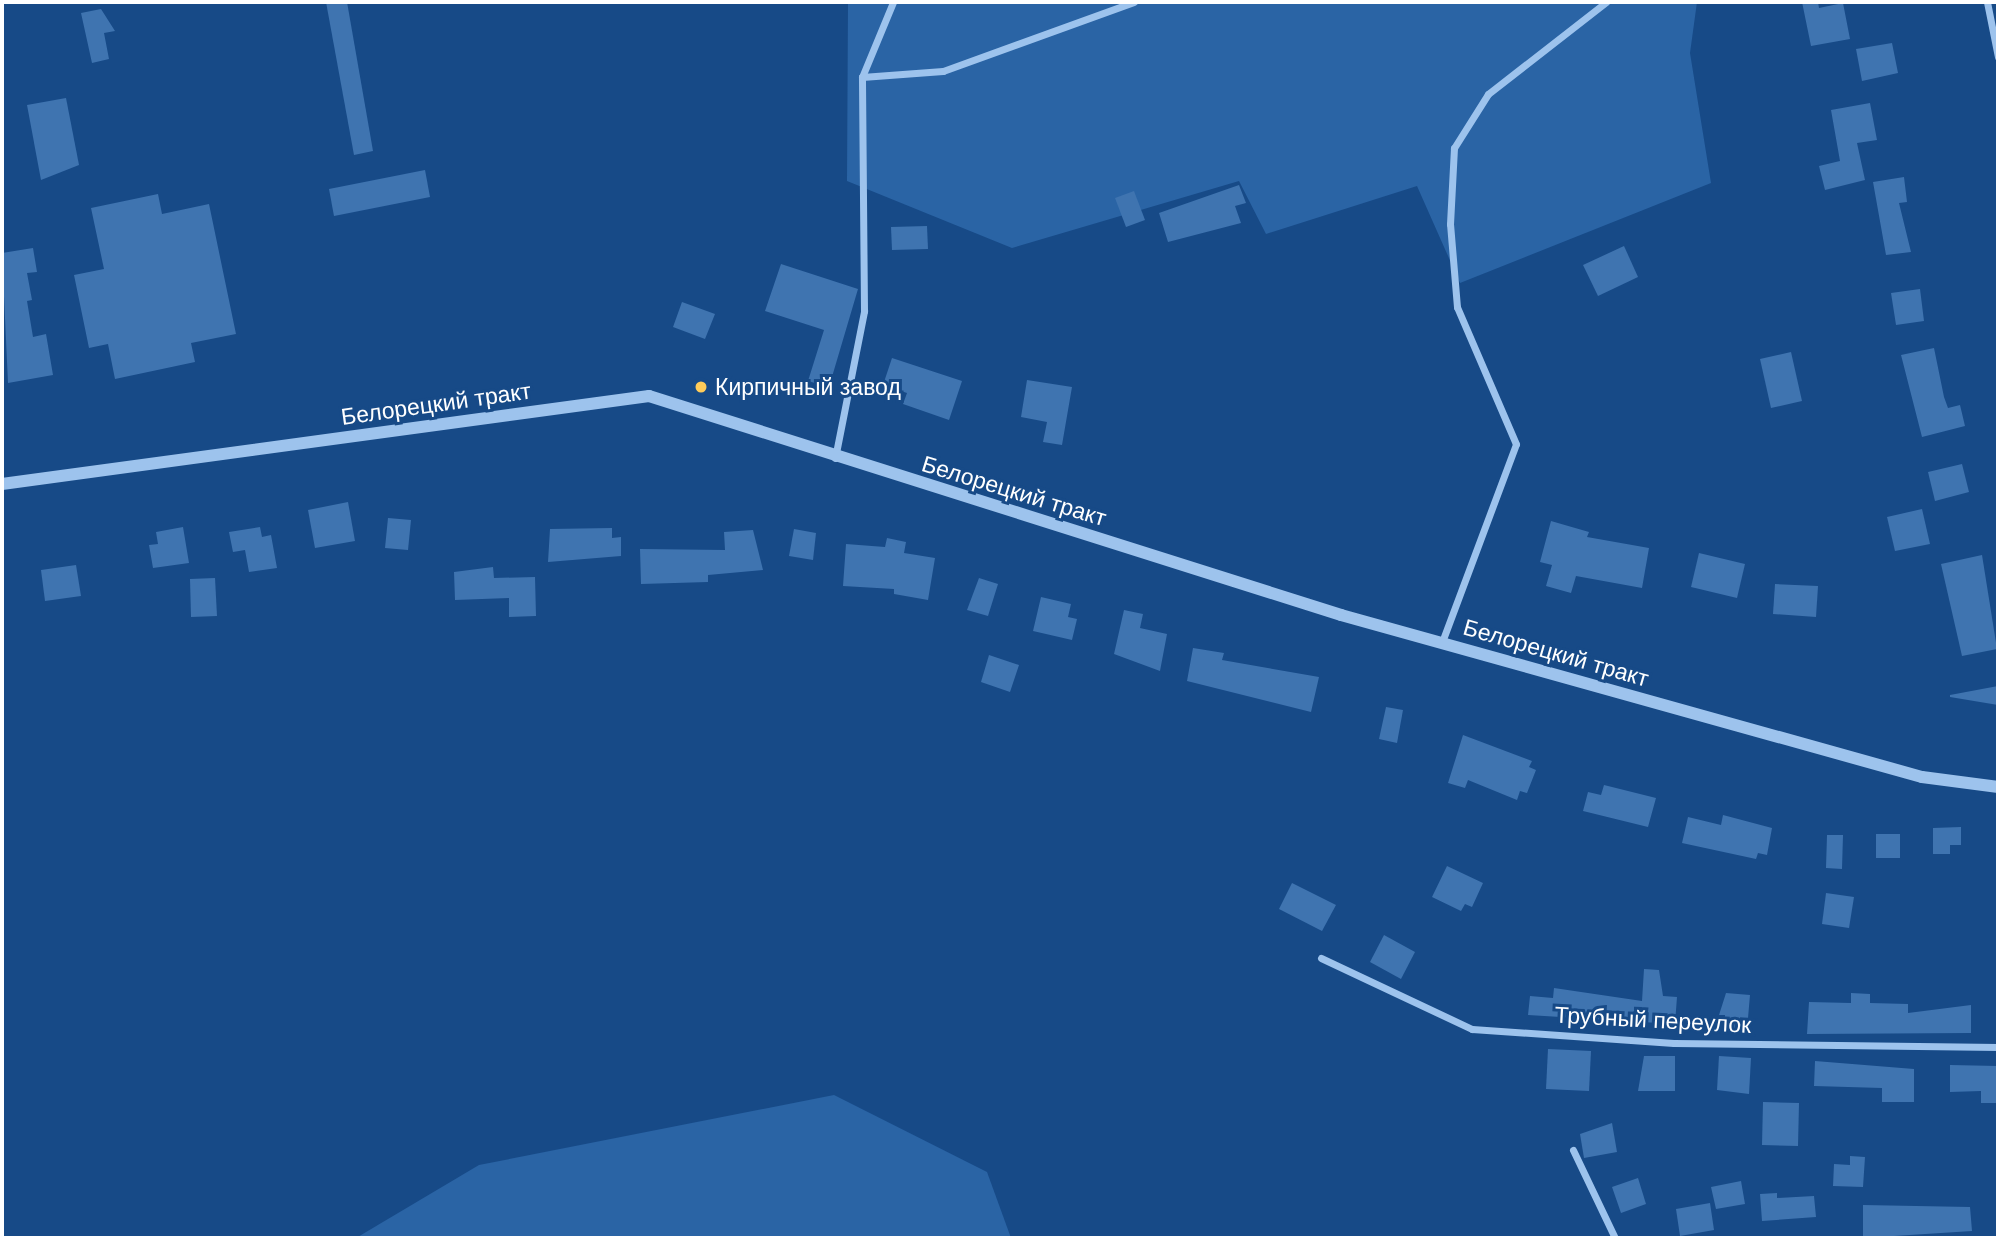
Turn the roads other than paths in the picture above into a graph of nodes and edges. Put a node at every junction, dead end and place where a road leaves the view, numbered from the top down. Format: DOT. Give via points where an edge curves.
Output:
graph roads {
  1 [pos="893,2"];
  2 [pos="1134,2"];
  3 [pos="1606,2"];
  4 [pos="1987,2"];
  5 [pos="1998,57"];
  6 [pos="862,77"];
  7 [pos="835,458"];
  8 [pos="2,484"];
  9 [pos="1441,642"];
  10 [pos="1998,787"];
  11 [pos="1321,958"];
  12 [pos="1998,1046"];
  13 [pos="1573,1150"];
  14 [pos="1615,1238"];
  1 -- 6 [label="street"];
  2 -- 6 [label="street" via="943,71"];
  3 -- 9 [label="street" via="1488,94 1454,148 1450,224 1457,307 1516,444"];
  4 -- 5 [label="street"];
  6 -- 7 [label="street" via="864,311"];
  7 -- 8 [label="street, Белорецкий тракт" via="649,396"];
  7 -- 9 [label="street, Белорецкий тракт"];
  9 -- 10 [label="street, Белорецкий тракт" via="1922,777"];
  11 -- 12 [label="street, Трубный переулок" via="1472,1029 1674,1043"];
  13 -- 14 [label="street"];
}
